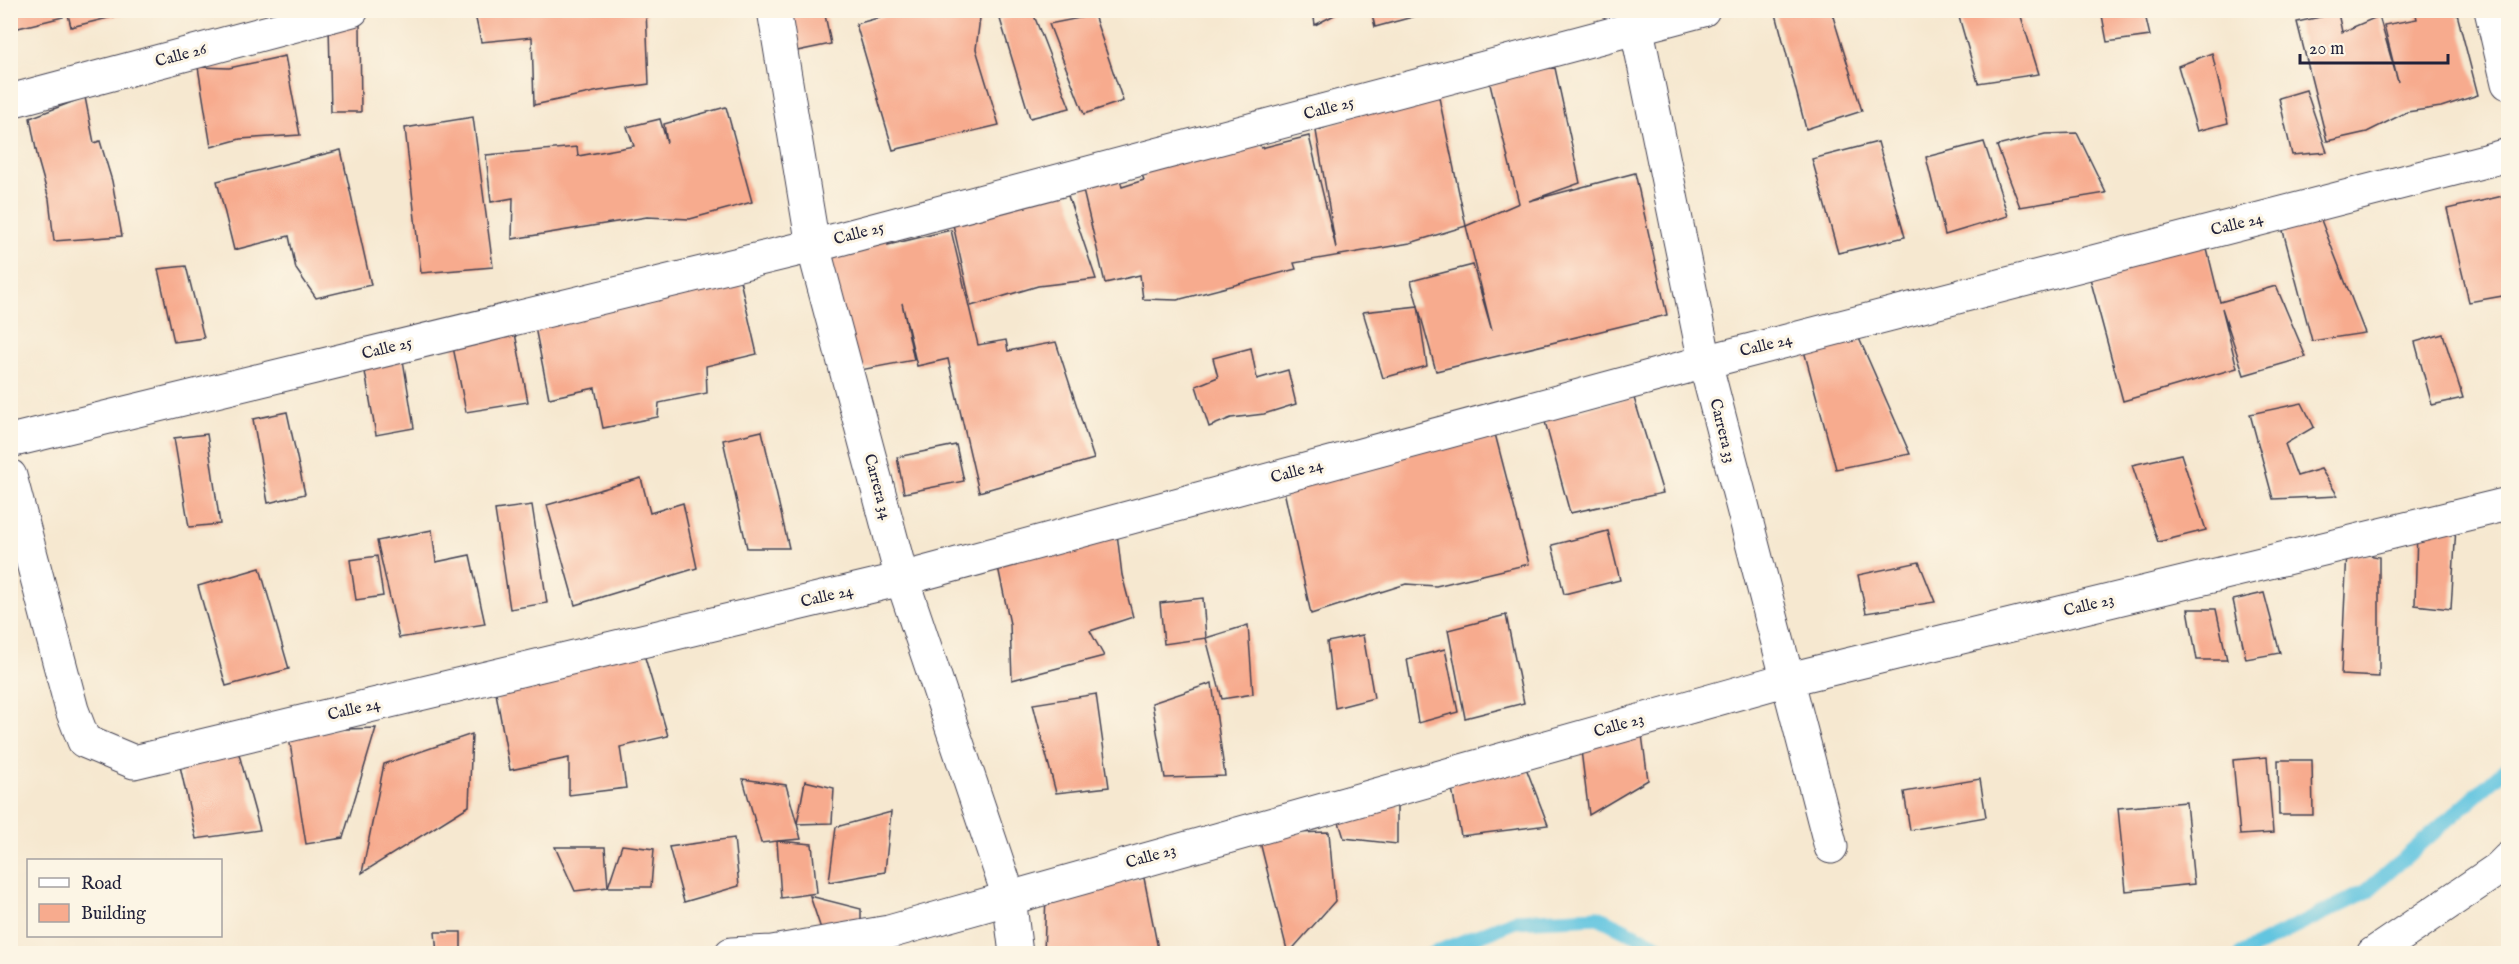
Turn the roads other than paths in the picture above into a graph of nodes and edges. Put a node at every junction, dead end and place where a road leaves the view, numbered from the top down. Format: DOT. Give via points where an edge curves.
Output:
graph roads {
  1 [pos="352,10"];
  2 [pos="774,10"];
  3 [pos="1703,10"];
  4 [pos="2491,10"];
  5 [pos="1636,19"];
  6 [pos="2508,83"];
  7 [pos="10,101"];
  8 [pos="2508,154"];
  9 [pos="813,246"];
  10 [pos="1705,362"];
  11 [pos="10,441"];
  12 [pos="10,476"];
  13 [pos="2508,504"];
  14 [pos="902,579"];
  15 [pos="1785,680"];
  16 [pos="1831,847"];
  17 [pos="2508,859"];
  18 [pos="1008,897"];
  19 [pos="731,954"];
  20 [pos="1016,954"];
  21 [pos="2373,954"];
  1 -- 7 [label="street, Calle 26"];
  2 -- 9 [label="street, Carrera 34"];
  3 -- 5 [label="street, Calle 25"];
  4 -- 6 [label="street"];
  5 -- 9 [label="street, Calle 25"];
  5 -- 10 [label="street, Carrera 33"];
  8 -- 10 [label="street, Calle 24"];
  9 -- 11 [label="street, Calle 25"];
  9 -- 14 [label="street, Carrera 34"];
  10 -- 14 [label="street, Calle 24"];
  10 -- 15 [label="street, Carrera 33"];
  12 -- 14 [label="street, Calle 24" via="72,710 84,741 134,762"];
  13 -- 15 [label="street, Calle 23"];
  14 -- 18 [label="street, Carrera 34"];
  15 -- 16 [label="street, Carrera 33"];
  15 -- 18 [label="street, Calle 23"];
  17 -- 21 [label="street"];
  18 -- 19 [label="street, Calle 23" via="889,932 772,952"];
  18 -- 20 [label="street, Carrera 34"];
}
